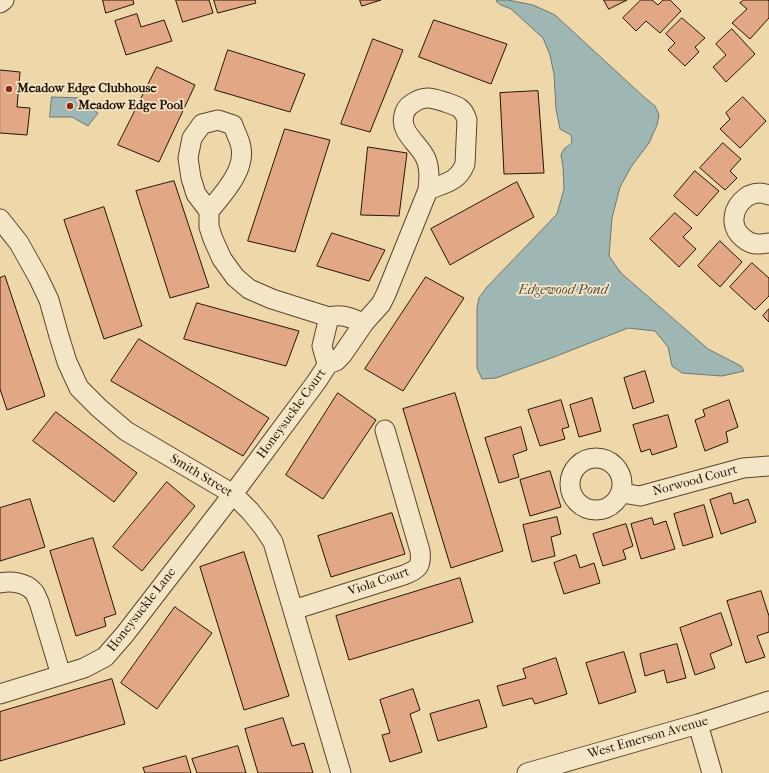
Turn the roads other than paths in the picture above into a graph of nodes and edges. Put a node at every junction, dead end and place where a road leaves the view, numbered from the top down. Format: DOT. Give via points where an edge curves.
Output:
graph roads {
  1 [pos="4,0"];
  2 [pos="0,3"];
  3 [pos="428,190"];
  4 [pos="769,195"];
  5 [pos="209,211"];
  6 [pos="0,219"];
  7 [pos="767,249"];
  8 [pos="329,317"];
  9 [pos="364,324"];
  10 [pos="328,364"];
  11 [pos="384,430"];
  12 [pos="769,466"];
  13 [pos="622,493"];
  14 [pos="233,494"];
  15 [pos="0,583"];
  16 [pos="294,610"];
  17 [pos="60,675"];
  18 [pos="0,694"];
  19 [pos="769,701"];
  20 [pos="698,724"];
  21 [pos="341,773"];
  22 [pos="527,773"];
  23 [pos="712,773"];
  1 -- 2 [label="street"];
  3 -- 3 [label="street, Honeysuckle Court" via="455,179 465,164 465,114 455,105 433,98 420,99 408,106 402,121 409,137 425,158 429,172"];
  3 -- 9 [label="street, Honeysuckle Court" via="386,294"];
  4 -- 7 [label="street" via="755,193 747,196 738,204 734,214 735,227 743,238"];
  5 -- 8 [label="street" via="209,227 218,251 227,268 241,283 272,300"];
  6 -- 14 [label="street, Smith Street" via="19,243 49,300 67,362 79,388 126,431"];
  8 -- 9 [label="street" via="342,315"];
  8 -- 10 [label="street" via="322,346"];
  9 -- 10 [label="street, Honeysuckle Court" via="342,355"];
  10 -- 14 [label="street, Honeysuckle Court"];
  11 -- 16 [label="street, Viola Court" via="420,551 421,564 412,572"];
  12 -- 13 [label="street, Norwood Court" via="743,468 640,496"];
  14 -- 16 [label="street, Smith Street" via="250,511 273,542"];
  14 -- 17 [label="street, Honeysuckle Lane" via="105,657 84,668"];
  15 -- 17 [label="street" via="12,582 34,591"];
  16 -- 21 [label="street, Smith Street"];
  17 -- 18 [label="street, Honeysuckle Lane"];
  19 -- 20 [label="street, West Emerson Avenue"];
  20 -- 22 [label="street, West Emerson Avenue"];
  20 -- 23 [label="street"];
}
